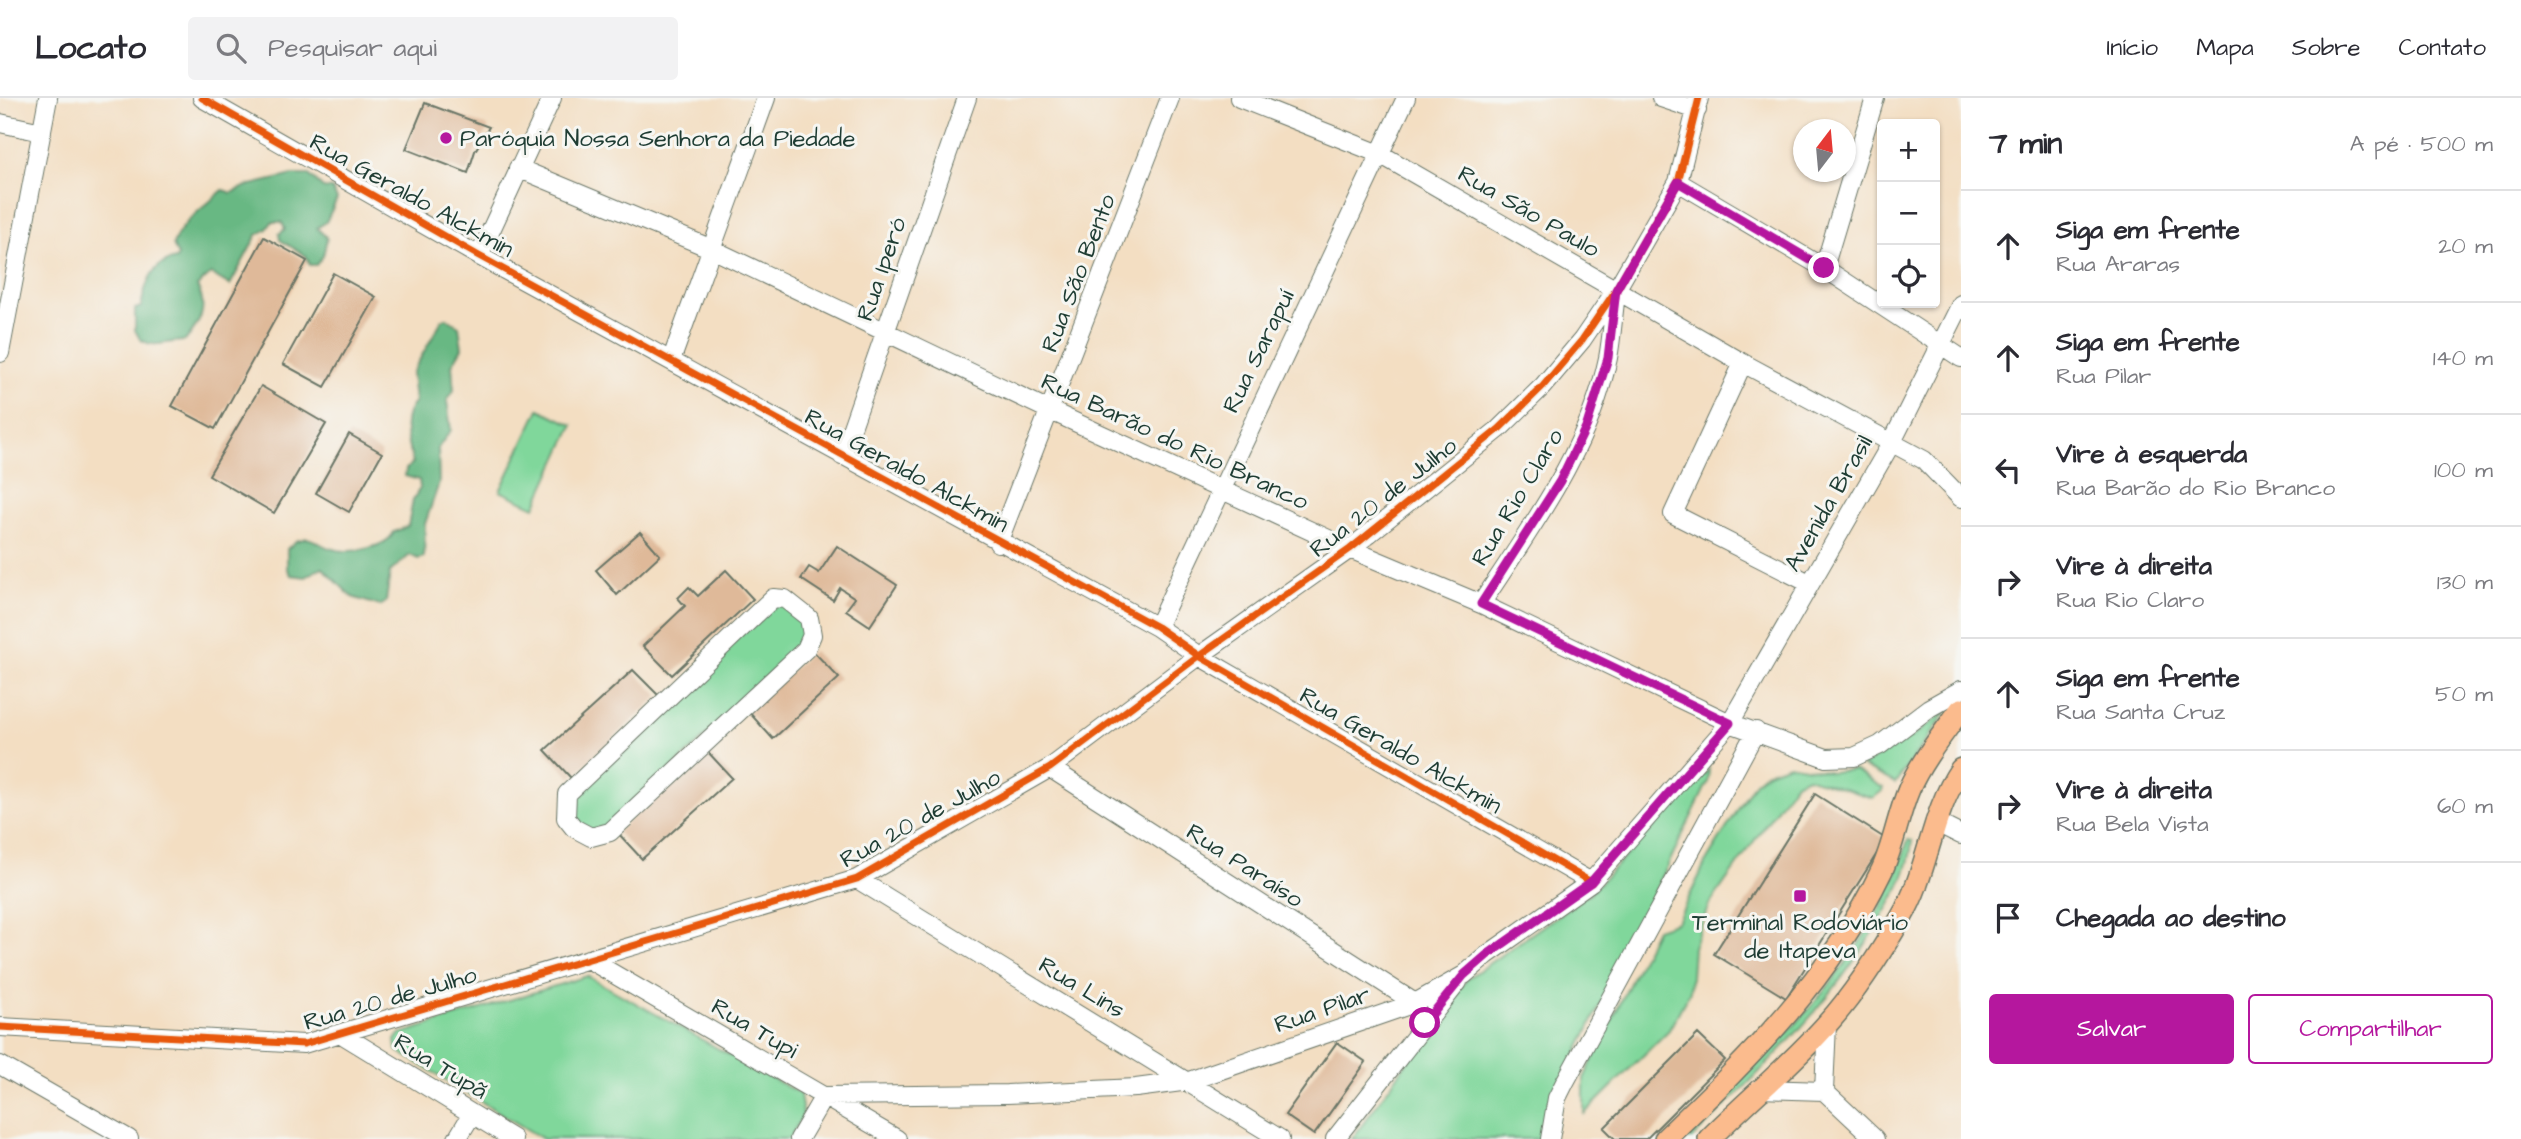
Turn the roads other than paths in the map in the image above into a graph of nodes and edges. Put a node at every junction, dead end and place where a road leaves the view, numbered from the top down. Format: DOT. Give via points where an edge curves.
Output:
graph roads {
  1 [pos="48,98"];
  2 [pos="202,98"];
  3 [pos="552,98"];
  4 [pos="766,98"];
  5 [pos="967,98"];
  6 [pos="1170,98"];
  7 [pos="1238,98"];
  8 [pos="1406,98"];
  9 [pos="1661,98"];
  10 [pos="1875,98"];
  11 [pos="1698,104"];
  12 [pos="0,123"];
  13 [pos="42,132"];
  14 [pos="1380,153"];
  15 [pos="518,168"];
  16 [pos="1678,182"];
  17 [pos="712,249"];
  18 [pos="479,256"];
  19 [pos="1824,268"];
  20 [pos="1616,290"];
  21 [pos="1961,304"];
  22 [pos="885,333"];
  23 [pos="1942,347"];
  24 [pos="0,353"];
  25 [pos="1961,358"];
  26 [pos="671,361"];
  27 [pos="1743,363"];
  28 [pos="1051,411"];
  29 [pos="1892,442"];
  30 [pos="842,456"];
  31 [pos="1220,487"];
  32 [pos="1961,498"];
  33 [pos="998,543"];
  34 [pos="1350,549"];
  35 [pos="1809,583"];
  36 [pos="1481,604"];
  37 [pos="1157,627"];
  38 [pos="1199,656"];
  39 [pos="1961,690"];
  40 [pos="1961,709"];
  41 [pos="1730,723"];
  42 [pos="1755,731"];
  43 [pos="1050,768"];
  44 [pos="1961,769"];
  45 [pos="580,782"];
  46 [pos="1935,822"];
  47 [pos="1961,835"];
  48 [pos="857,879"];
  49 [pos="1591,882"];
  50 [pos="588,960"];
  51 [pos="1464,975"];
  52 [pos="1415,1003"];
  53 [pos="1827,1024"];
  54 [pos="0,1027"];
  55 [pos="343,1035"];
  56 [pos="0,1065"];
  57 [pos="1189,1081"];
  58 [pos="1759,1089"];
  59 [pos="1824,1091"];
  60 [pos="824,1097"];
  61 [pos="472,1114"];
  62 [pos="109,1134"];
  63 [pos="130,1139"];
  64 [pos="457,1139"];
  65 [pos="513,1139"];
  66 [pos="799,1139"];
  67 [pos="897,1139"];
  68 [pos="1280,1139"];
  69 [pos="1335,1139"];
  70 [pos="1550,1139"];
  71 [pos="1665,1139"];
  72 [pos="1709,1139"];
  73 [pos="1875,1139"];
  1 -- 13 [label="street"];
  2 -- 18 [label="street, Rua Geraldo Alckmin"];
  3 -- 15 [label="street"];
  4 -- 17 [label="street"];
  5 -- 22 [label="street, Rua Iperó"];
  6 -- 28 [label="street, Rua São Bento"];
  7 -- 14 [label="street, Rua São Paulo"];
  8 -- 14 [label="street, Rua Sarapuí"];
  9 -- 11 [label="street"];
  10 -- 19 [label="street"];
  11 -- 16 [label="street, Rua 20 de Julho"];
  12 -- 13 [label="street"];
  13 -- 24 [label="street"];
  14 -- 20 [label="street, Rua São Paulo"];
  14 -- 31 [label="street, Rua Sarapuí"];
  15 -- 17 [label="street, Rua Barão do Rio Branco"];
  15 -- 18 [label="street"];
  16 -- 19 [label="street"];
  16 -- 20 [label="street, Rua 20 de Julho"];
  17 -- 22 [label="street, Rua Barão do Rio Branco"];
  17 -- 26 [label="street"];
  18 -- 26 [label="street, Rua Geraldo Alckmin"];
  19 -- 23 [label="street"];
  20 -- 27 [label="street, Rua São Paulo"];
  20 -- 34 [label="street, Rua 20 de Julho" via="1543,386 1470,453"];
  20 -- 36 [label="street, Rua Rio Claro" via="1608,358 1587,425 1560,481"];
  21 -- 23 [label="street, Avenida Brasil"];
  22 -- 28 [label="street, Rua Barão do Rio Branco"];
  22 -- 30 [label="street, Rua Iperó"];
  23 -- 25 [label="street"];
  23 -- 29 [label="street, Avenida Brasil"];
  26 -- 30 [label="street, Rua Geraldo Alckmin"];
  27 -- 29 [label="street, Rua São Paulo"];
  27 -- 35 [label="street" via="1673,514"];
  28 -- 31 [label="street, Rua Barão do Rio Branco"];
  28 -- 33 [label="street, Rua São Bento"];
  29 -- 32 [label="street, Rua São Paulo" via="1924,460"];
  29 -- 35 [label="street, Avenida Brasil"];
  30 -- 33 [label="street, Rua Geraldo Alckmin"];
  31 -- 34 [label="street, Rua Barão do Rio Branco"];
  31 -- 37 [label="street, Rua Sarapuí"];
  33 -- 37 [label="street, Rua Geraldo Alckmin"];
  34 -- 36 [label="street, Rua Barão do Rio Branco"];
  34 -- 38 [label="street, Rua 20 de Julho"];
  35 -- 41 [label="street, Avenida Brasil"];
  36 -- 41 [label="street, Rua Barão do Rio Branco"];
  37 -- 38 [label="street, Rua Geraldo Alckmin"];
  38 -- 43 [label="street, Rua 20 de Julho"];
  38 -- 49 [label="street, Rua Geraldo Alckmin"];
  39 -- 42 [label="street, Rua Barão do Rio Branco" via="1880,745 1854,757 1826,758"];
  40 -- 71 [label="main road" via="1908,790 1882,871 1831,959 1763,1044"];
  41 -- 42 [label="street, Rua Barão do Rio Branco"];
  41 -- 49 [label="street, Rua Pilar"];
  42 -- 70 [label="street" via="1565,1082 1557,1098"];
  43 -- 48 [label="street, Rua 20 de Julho"];
  43 -- 52 [label="street, Rua Paraíso"];
  44 -- 46 [label="main road"];
  45 -- 45 [label="street" via="567,794 566,818 581,833 600,837 806,649 812,635 809,618 798,606 773,598"];
  46 -- 47 [label="street"];
  46 -- 53 [label="main road" via="1903,915"];
  48 -- 50 [label="street, Rua 20 de Julho"];
  48 -- 57 [label="street, Rua Lins"];
  49 -- 51 [label="street, Rua Pilar"];
  50 -- 55 [label="street, Rua 20 de Julho"];
  50 -- 60 [label="street, Rua Tupi"];
  51 -- 52 [label="street, Rua Pilar"];
  51 -- 69 [label="street"];
  52 -- 57 [label="street, Rua Pilar"];
  53 -- 58 [label="main road"];
  53 -- 59 [label="street"];
  54 -- 55 [label="street, Rua 20 de Julho" via="304,1044"];
  55 -- 61 [label="street, Rua Tupã"];
  56 -- 62 [label="street"];
  57 -- 60 [label="street, Rua Pilar" via="1020,1094"];
  57 -- 68 [label="street, Rua Lins"];
  58 -- 59 [label="street"];
  58 -- 72 [label="main road"];
  59 -- 73 [label="street"];
  60 -- 66 [label="street"];
  60 -- 67 [label="street, Rua Tupi"];
  61 -- 64 [label="street"];
  61 -- 65 [label="street, Rua Tupã"];
  62 -- 63 [label="street"];
}
